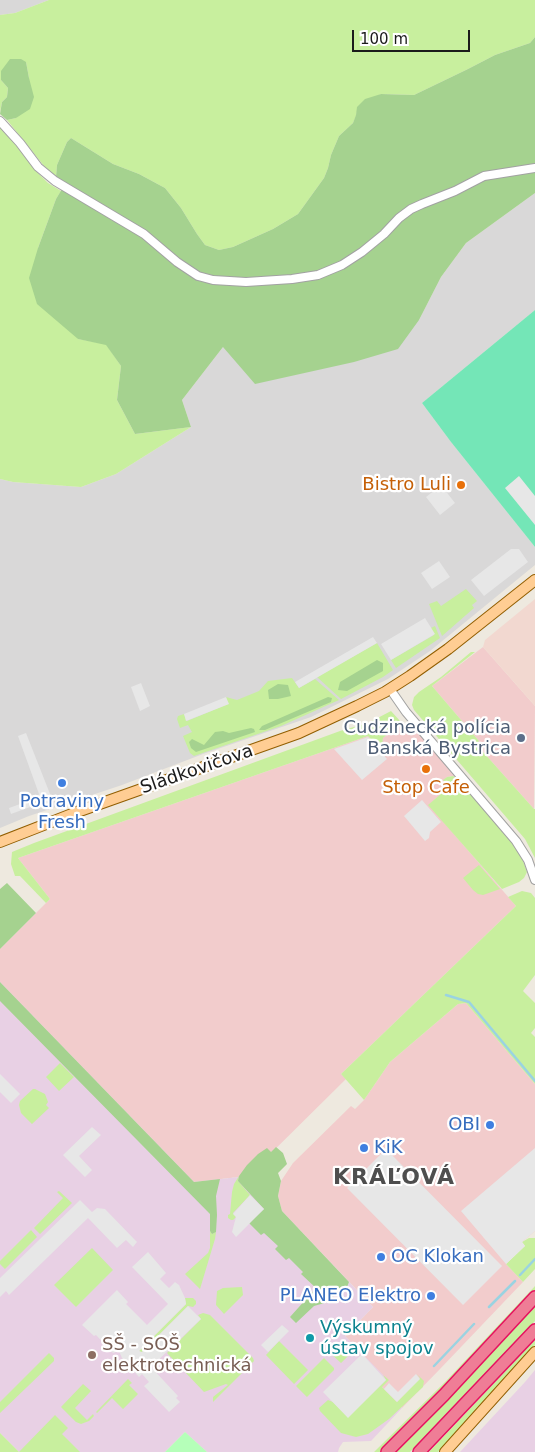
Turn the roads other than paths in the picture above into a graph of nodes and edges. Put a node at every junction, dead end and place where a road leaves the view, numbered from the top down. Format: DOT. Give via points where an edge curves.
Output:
graph roads {
  1 [pos="0,121"];
  2 [pos="535,168"];
  3 [pos="535,580"];
  4 [pos="390,689"];
  5 [pos="0,842"];
  6 [pos="535,880"];
  7 [pos="535,1297"];
  8 [pos="535,1330"];
  9 [pos="535,1352"];
  10 [pos="387,1452"];
  11 [pos="419,1452"];
  12 [pos="445,1452"];
  1 -- 2 [label="street" via="38,167 55,182 144,234 198,276 213,280 246,282 318,275 342,266 362,252 411,209 484,176"];
  3 -- 4 [label="main road, Sládkovičova" via="448,649"];
  4 -- 5 [label="main road, Sládkovičova" via="300,733"];
  4 -- 6 [label="street" via="512,835 524,852"];
  7 -- 10 [label="highway"];
  8 -- 11 [label="highway"];
  9 -- 12 [label="main road"];
}
